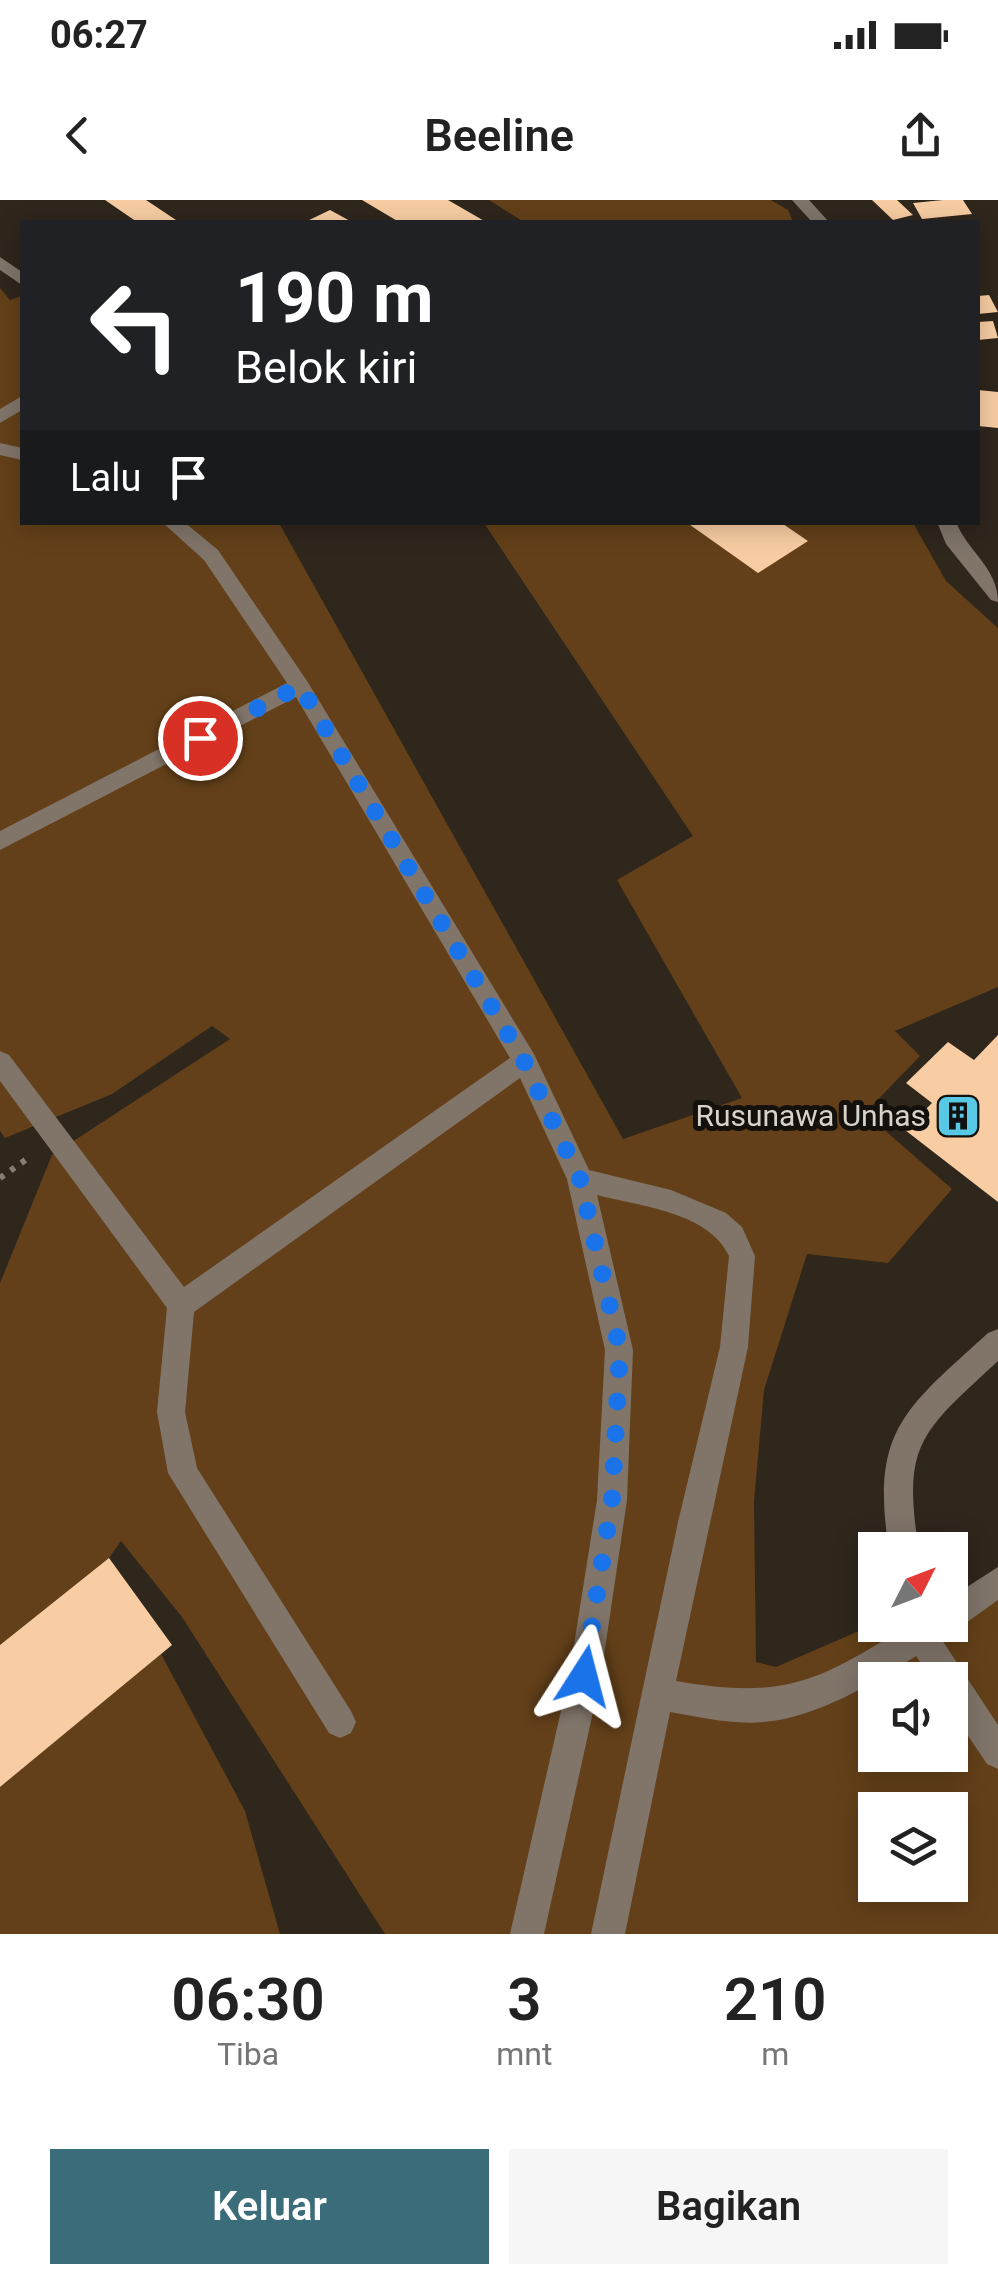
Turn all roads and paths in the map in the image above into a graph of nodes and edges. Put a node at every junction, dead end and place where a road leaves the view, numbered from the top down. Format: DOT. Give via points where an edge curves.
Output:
graph roads {
  1 [pos="800,200"];
  2 [pos="819,220"];
  3 [pos="0,262"];
  4 [pos="20,278"];
  5 [pos="175,525"];
  6 [pos="199,525"];
  7 [pos="947,525"];
  8 [pos="210,555"];
  9 [pos="998,595"];
  10 [pos="300,686"];
  11 [pos="0,841"];
  12 [pos="524,1061"];
  13 [pos="0,1062"];
  14 [pos="580,1179"];
  15 [pos="181,1305"];
  16 [pos="998,1342"];
  17 [pos="900,1532"];
  18 [pos="998,1582"];
  19 [pos="968,1603"];
  20 [pos="901,1642"];
  21 [pos="658,1694"];
  22 [pos="968,1708"];
  23 [pos="340,1722"];
  24 [pos="998,1754"];
  25 [pos="528,1934"];
  26 [pos="608,1934"];
  1 -- 2 [label="street"];
  3 -- 4 [label="street"];
  5 -- 8 [label="street"];
  6 -- 8 [label="street"];
  7 -- 9 [label="street"];
  8 -- 10 [label="street"];
  10 -- 11 [label="street"];
  10 -- 12 [label="street"];
  12 -- 14 [label="street"];
  12 -- 15 [label="street"];
  13 -- 15 [label="street"];
  14 -- 21 [label="street" via="718,1221 742,1256 734,1347"];
  14 -- 25 [label="street" via="620,1350 612,1500 584,1676"];
  15 -- 23 [label="street" via="171,1412 183,1473"];
  16 -- 17 [label="street" via="914,1423 897,1456"];
  18 -- 19 [label="street"];
  20 -- 21 [label="street" via="791,1702 764,1706"];
  21 -- 26 [label="street"];
  22 -- 24 [label="street"];
}
